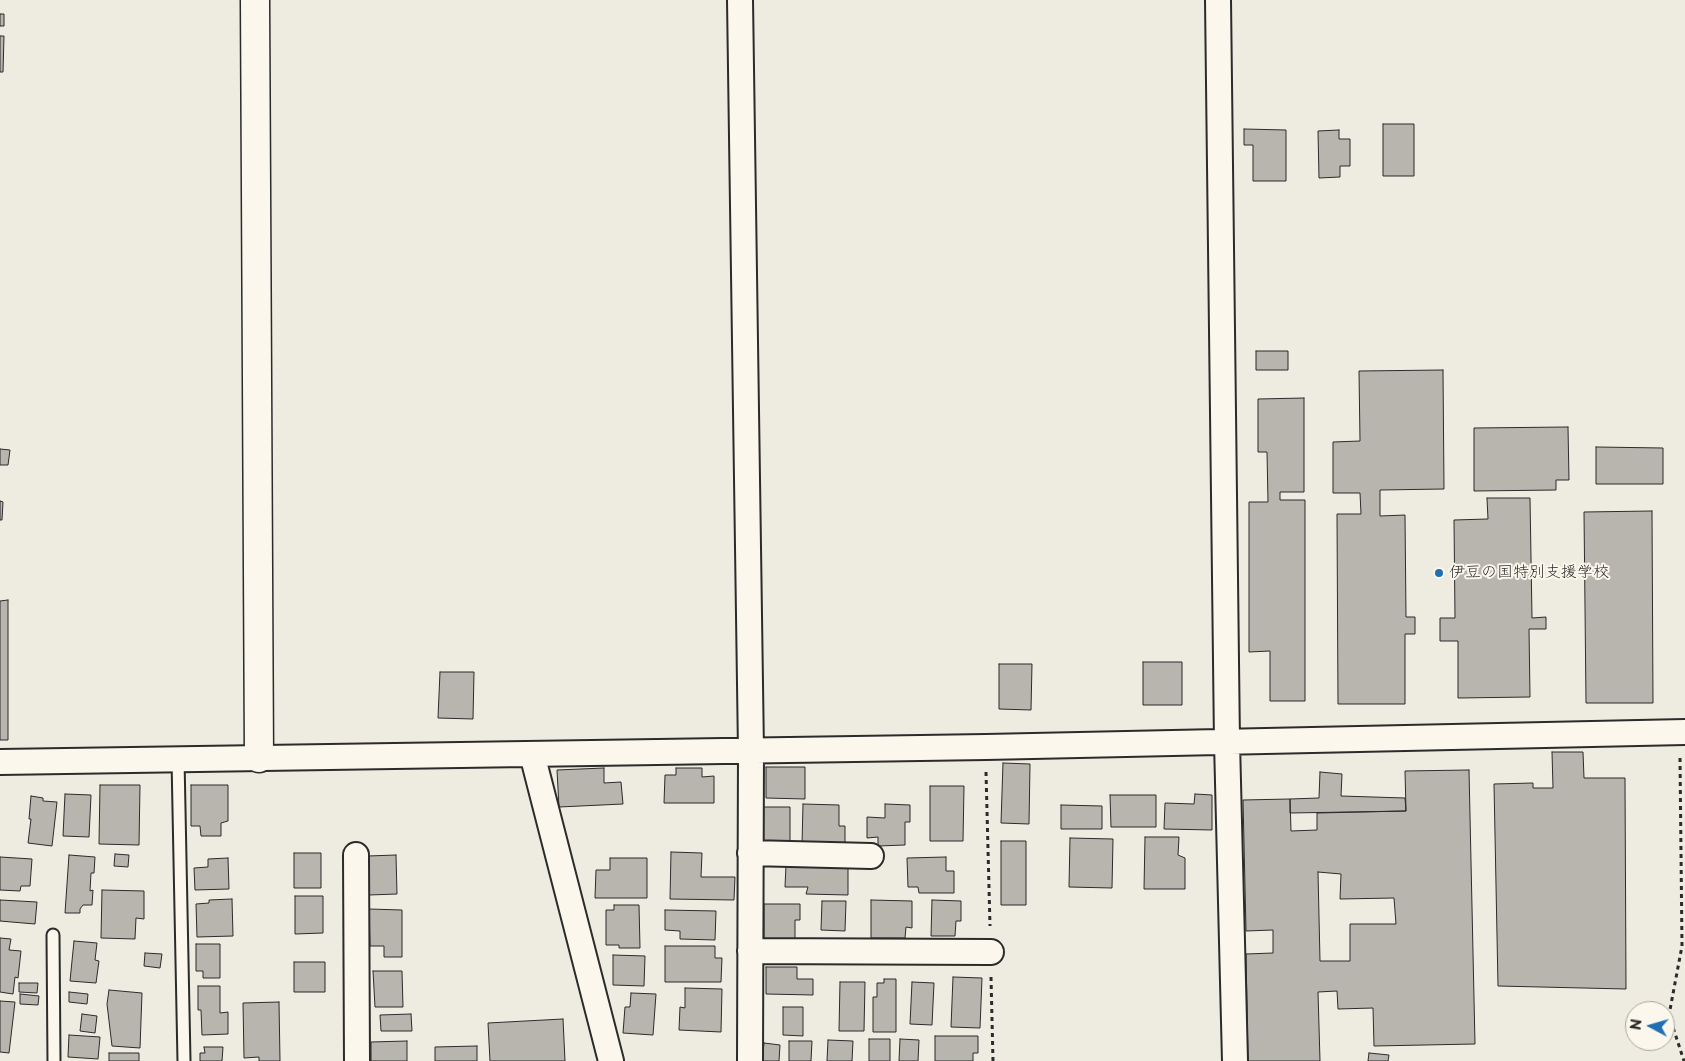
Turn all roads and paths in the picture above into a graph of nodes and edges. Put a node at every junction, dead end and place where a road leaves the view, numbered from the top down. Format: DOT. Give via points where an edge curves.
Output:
graph roads {
  1 [pos="255,0"];
  2 [pos="740,0"];
  3 [pos="1218,0"];
  4 [pos="1682,732"];
  5 [pos="1227,742"];
  6 [pos="986,747"];
  7 [pos="750,751"];
  8 [pos="532,754"];
  9 [pos="259,758"];
  10 [pos="178,759"];
  11 [pos="0,762"];
  12 [pos="750,853"];
  13 [pos="356,856"];
  14 [pos="870,856"];
  15 [pos="53,935"];
  16 [pos="750,951"];
  17 [pos="991,952"];
  18 [pos="54,1061"];
  19 [pos="184,1061"];
  20 [pos="357,1061"];
  21 [pos="611,1061"];
  22 [pos="750,1061"];
  23 [pos="993,1061"];
  24 [pos="1235,1061"];
  25 [pos="1684,1061"];
  1 -- 9 [label="street"];
  2 -- 7 [label="street"];
  3 -- 5 [label="street"];
  4 -- 5 [label="street"];
  4 -- 25 [label="path" via="1682,946 1669,1015"];
  5 -- 6 [label="street"];
  5 -- 24 [label="street"];
  6 -- 7 [label="street"];
  6 -- 17 [label="path"];
  7 -- 8 [label="street"];
  7 -- 12 [label="street"];
  8 -- 9 [label="street"];
  8 -- 21 [label="street"];
  9 -- 10 [label="street"];
  10 -- 11 [label="street"];
  10 -- 19 [label="lane"];
  12 -- 14 [label="street"];
  12 -- 16 [label="street"];
  13 -- 20 [label="street"];
  15 -- 18 [label="lane"];
  16 -- 17 [label="street"];
  16 -- 22 [label="street"];
  17 -- 23 [label="path"];
}
